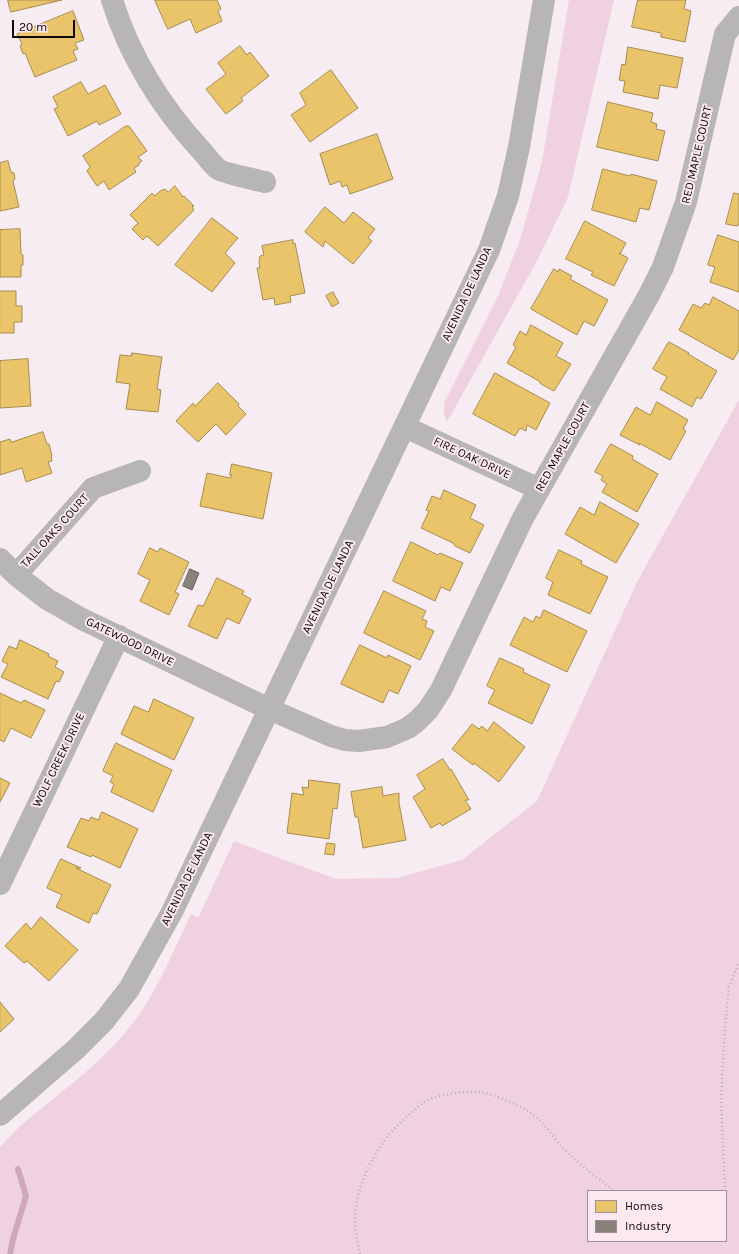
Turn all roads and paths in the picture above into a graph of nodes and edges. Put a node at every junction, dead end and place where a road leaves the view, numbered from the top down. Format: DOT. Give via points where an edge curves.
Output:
graph roads {
  1 [pos="112,0"];
  2 [pos="544,0"];
  3 [pos="739,17"];
  4 [pos="265,182"];
  5 [pos="405,427"];
  6 [pos="140,471"];
  7 [pos="539,489"];
  8 [pos="0,559"];
  9 [pos="16,575"];
  10 [pos="119,636"];
  11 [pos="270,709"];
  12 [pos="0,884"];
  13 [pos="739,962"];
  14 [pos="0,1115"];
  15 [pos="613,1190"];
  16 [pos="725,1190"];
  17 [pos="360,1254"];
  1 -- 4 [label="street" via="133,53 157,94 186,134 219,170"];
  2 -- 5 [label="street, AVENIDA DE LANDA" via="508,196 489,250"];
  3 -- 7 [label="street, RED MAPLE COURT" via="725,34 686,202 663,267"];
  5 -- 7 [label="street, FIRE OAK DRIVE"];
  5 -- 11 [label="street, AVENIDA DE LANDA"];
  6 -- 9 [label="street, TALL OAKS COURT" via="93,488"];
  7 -- 11 [label="street, RED MAPLE COURT" via="441,690 417,722 387,737 345,740"];
  8 -- 9 [label="street, GATEWOOD DRIVE"];
  9 -- 10 [label="street, GATEWOOD DRIVE" via="47,599"];
  10 -- 11 [label="street, GATEWOOD DRIVE"];
  10 -- 12 [label="street, WOLF CREEK DRIVE"];
  11 -- 14 [label="street, AVENIDA DE LANDA" via="172,912 128,990 104,1021 76,1049"];
  13 -- 16 [label="path" via="729,987 725,1026 721,1099"];
  15 -- 17 [label="path" via="560,1146 533,1115 515,1104 481,1092 443,1095 423,1103 407,1115 380,1145 365,1175 357,1203 355,1222"];
}
